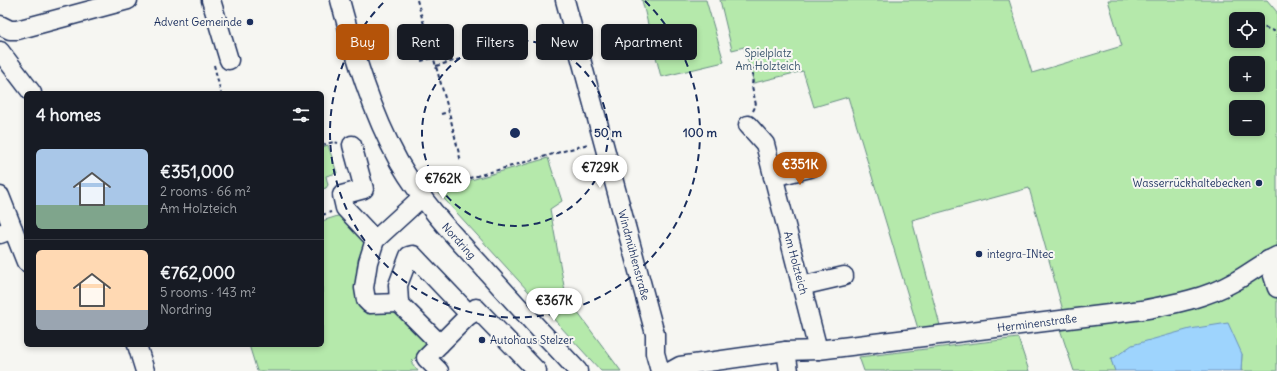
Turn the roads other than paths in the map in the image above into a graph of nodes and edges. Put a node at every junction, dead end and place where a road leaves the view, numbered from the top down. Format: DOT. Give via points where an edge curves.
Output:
graph roads {
  1 [pos="128,0"];
  2 [pos="212,0"];
  3 [pos="340,0"];
  4 [pos="564,0"];
  5 [pos="8,28"];
  6 [pos="0,51"];
  7 [pos="229,60"];
  8 [pos="30,91"];
  9 [pos="748,125"];
  10 [pos="352,144"];
  11 [pos="814,165"];
  12 [pos="773,177"];
  13 [pos="421,195"];
  14 [pos="0,196"];
  15 [pos="7,232"];
  16 [pos="375,240"];
  17 [pos="1272,258"];
  18 [pos="24,259"];
  19 [pos="844,276"];
  20 [pos="801,286"];
  21 [pos="1277,288"];
  22 [pos="399,303"];
  23 [pos="470,315"];
  24 [pos="440,344"];
  25 [pos="138,347"];
  26 [pos="818,350"];
  27 [pos="786,351"];
  28 [pos="145,371"];
  29 [pos="439,371"];
  30 [pos="536,371"];
  31 [pos="578,371"];
  32 [pos="660,371"];
  33 [pos="671,371"];
  34 [pos="789,371"];
  1 -- 5 [label="street"];
  2 -- 7 [label="street"];
  3 -- 13 [label="street, Nordring" via="373,108 400,163"];
  4 -- 32 [label="street, Windmühlenstraße" via="655,334 655,353"];
  6 -- 8 [label="street"];
  9 -- 12 [label="street, Am Holzteich" via="765,144"];
  10 -- 16 [label="street" via="364,189 342,195 345,208"];
  11 -- 12 [label="street"];
  12 -- 20 [label="street, Am Holzteich"];
  13 -- 16 [label="street"];
  13 -- 31 [label="street, Nordring" via="439,220"];
  14 -- 15 [label="street"];
  15 -- 18 [label="street"];
  16 -- 22 [label="street" via="364,288 366,300 370,304"];
  17 -- 21 [label="street"];
  17 -- 26 [label="street, Herminenstraße" via="1228,285 1202,296 1164,306"];
  19 -- 20 [label="street"];
  20 -- 26 [label="street, Am Holzteich"];
  22 -- 23 [label="street" via="398,285 409,256 413,255"];
  22 -- 24 [label="street"];
  23 -- 24 [label="street"];
  23 -- 30 [label="street" via="476,308"];
  24 -- 29 [label="street" via="426,358"];
  25 -- 28 [label="street"];
  26 -- 27 [label="street, Herminenstraße"];
  27 -- 33 [label="street, Herminenstraße" via="680,366"];
  27 -- 34 [label="street"];
}
